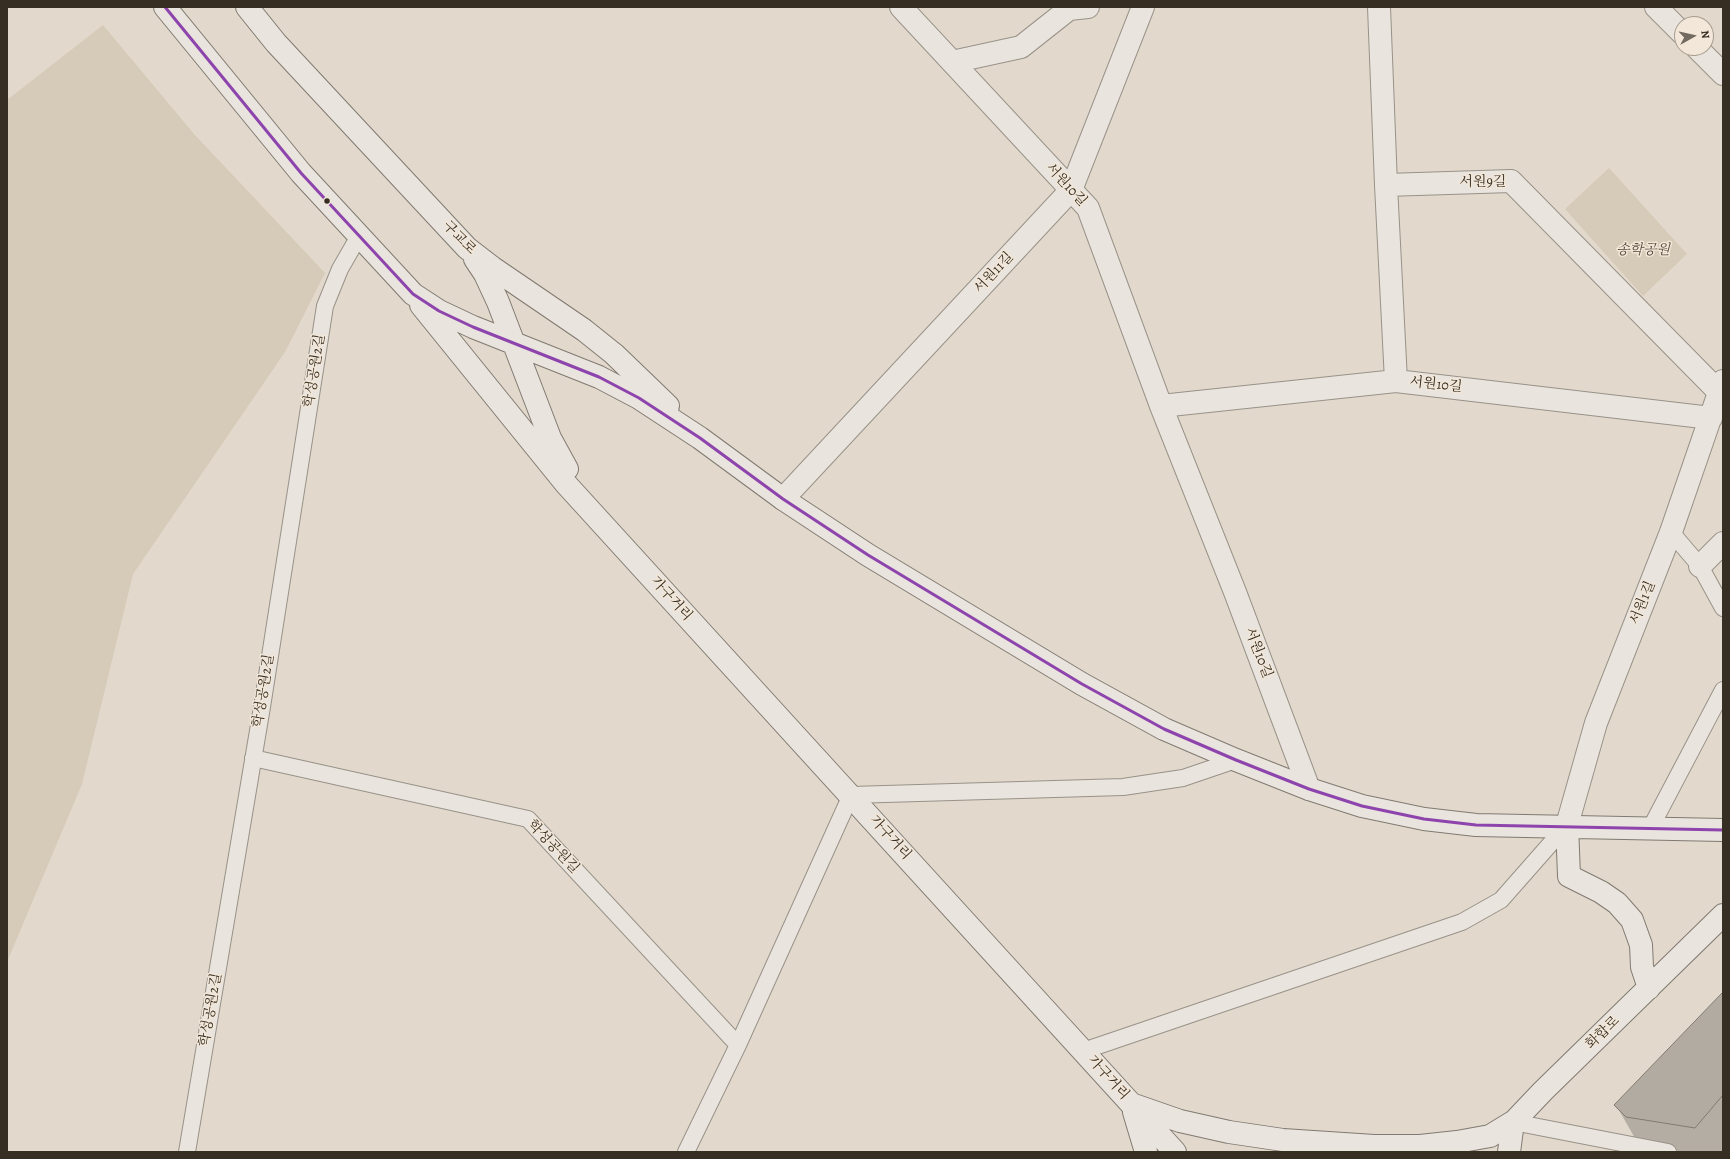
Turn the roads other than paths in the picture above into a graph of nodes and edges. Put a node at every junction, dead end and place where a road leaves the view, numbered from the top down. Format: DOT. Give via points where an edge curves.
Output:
graph roads {
  1 [pos="165,7"];
  2 [pos="247,7"];
  3 [pos="901,7"];
  4 [pos="1088,7"];
  5 [pos="1143,7"];
  6 [pos="1379,7"];
  7 [pos="1656,7"];
  8 [pos="1674,25"];
  9 [pos="1705,56"];
  10 [pos="952,62"];
  11 [pos="1723,74"];
  12 [pos="1386,185"];
  13 [pos="1071,190"];
  14 [pos="359,236"];
  15 [pos="467,248"];
  16 [pos="412,294"];
  17 [pos="514,343"];
  18 [pos="1396,381"];
  19 [pos="1721,386"];
  20 [pos="1162,406"];
  21 [pos="1711,418"];
  22 [pos="700,438"];
  23 [pos="783,499"];
  24 [pos="604,525"];
  25 [pos="1671,532"];
  26 [pos="1723,543"];
  27 [pos="1700,566"];
  28 [pos="1723,608"];
  29 [pos="1723,690"];
  30 [pos="253,758"];
  31 [pos="1236,760"];
  32 [pos="1309,788"];
  33 [pos="850,795"];
  34 [pos="1567,825"];
  35 [pos="1651,827"];
  36 [pos="1723,830"];
  37 [pos="1723,915"];
  38 [pos="1648,988"];
  39 [pos="738,1045"];
  40 [pos="1083,1051"];
  41 [pos="1132,1105"];
  42 [pos="1513,1122"];
  43 [pos="187,1152"];
  44 [pos="686,1152"];
  45 [pos="1146,1152"];
  46 [pos="1175,1152"];
  47 [pos="1485,1152"];
  48 [pos="1509,1152"];
  49 [pos="1668,1152"];
  1 -- 14 [label="main road, 구교로" via="301,173"];
  2 -- 15 [label="main road, 구교로" via="276,43"];
  3 -- 10 [label="main road, 서원10길"];
  4 -- 10 [label="main road" via="1069,10 1021,46"];
  5 -- 13 [label="main road, 서원11길"];
  6 -- 12 [label="main road"];
  7 -- 8 [label="main road"];
  9 -- 11 [label="main road"];
  10 -- 13 [label="main road, 서원10길"];
  12 -- 18 [label="main road"];
  12 -- 19 [label="main road, 서원9길" via="1511,181"];
  13 -- 20 [label="main road, 서원10길" via="1088,208"];
  13 -- 23 [label="main road, 서원11길"];
  14 -- 16 [label="main road, 구교로"];
  14 -- 30 [label="lane, 학성공원2길" via="340,269 325,306"];
  15 -- 17 [label="main road" via="485,274"];
  15 -- 22 [label="main road, 구교로" via="614,354"];
  16 -- 17 [label="main road, 구교로" via="473,328"];
  16 -- 24 [label="main road" via="552,466"];
  17 -- 22 [label="main road, 구교로" via="599,377 639,398"];
  17 -- 24 [label="main road" via="550,438 573,479"];
  18 -- 20 [label="main road, 서원10길"];
  18 -- 21 [label="main road, 서원10길"];
  19 -- 21 [label="main road, 서원1길"];
  20 -- 32 [label="main road, 서원10길"];
  21 -- 25 [label="main road, 서원1길"];
  22 -- 23 [label="main road, 구교로"];
  23 -- 31 [label="main road, 구교로" via="868,555 1082,684 1164,729"];
  24 -- 33 [label="main road, 가구거리"];
  25 -- 27 [label="lane"];
  25 -- 34 [label="main road, 서원1길" via="1596,722"];
  26 -- 27 [label="main road"];
  27 -- 28 [label="lane"];
  29 -- 35 [label="lane"];
  30 -- 39 [label="lane, 학성공원길" via="528,819"];
  30 -- 43 [label="lane, 학성공원2길"];
  31 -- 32 [label="main road, 구교로"];
  31 -- 33 [label="lane" via="1183,778 1123,787"];
  32 -- 34 [label="main road, 구교로" via="1362,806 1424,819 1476,824"];
  33 -- 39 [label="lane"];
  33 -- 40 [label="main road, 가구거리"];
  34 -- 35 [label="main road, 구교로"];
  34 -- 38 [label="main road, 서원1길" via="1569,876 1601,892 1632,920 1641,945 1642,967"];
  34 -- 40 [label="lane" via="1501,900 1462,922"];
  35 -- 36 [label="main road, 구교로"];
  37 -- 38 [label="main road, 화합로"];
  38 -- 42 [label="main road, 화합로"];
  39 -- 44 [label="lane"];
  40 -- 41 [label="main road, 가구거리"];
  41 -- 42 [label="main road" via="1180,1121 1229,1132 1283,1140 1366,1145 1420,1146 1457,1142 1490,1136"];
  41 -- 45 [label="main road"];
  41 -- 46 [label="main road, 가구거리"];
  42 -- 47 [label="main road, 화합로"];
  42 -- 48 [label="main road"];
  42 -- 49 [label="lane"];
}
